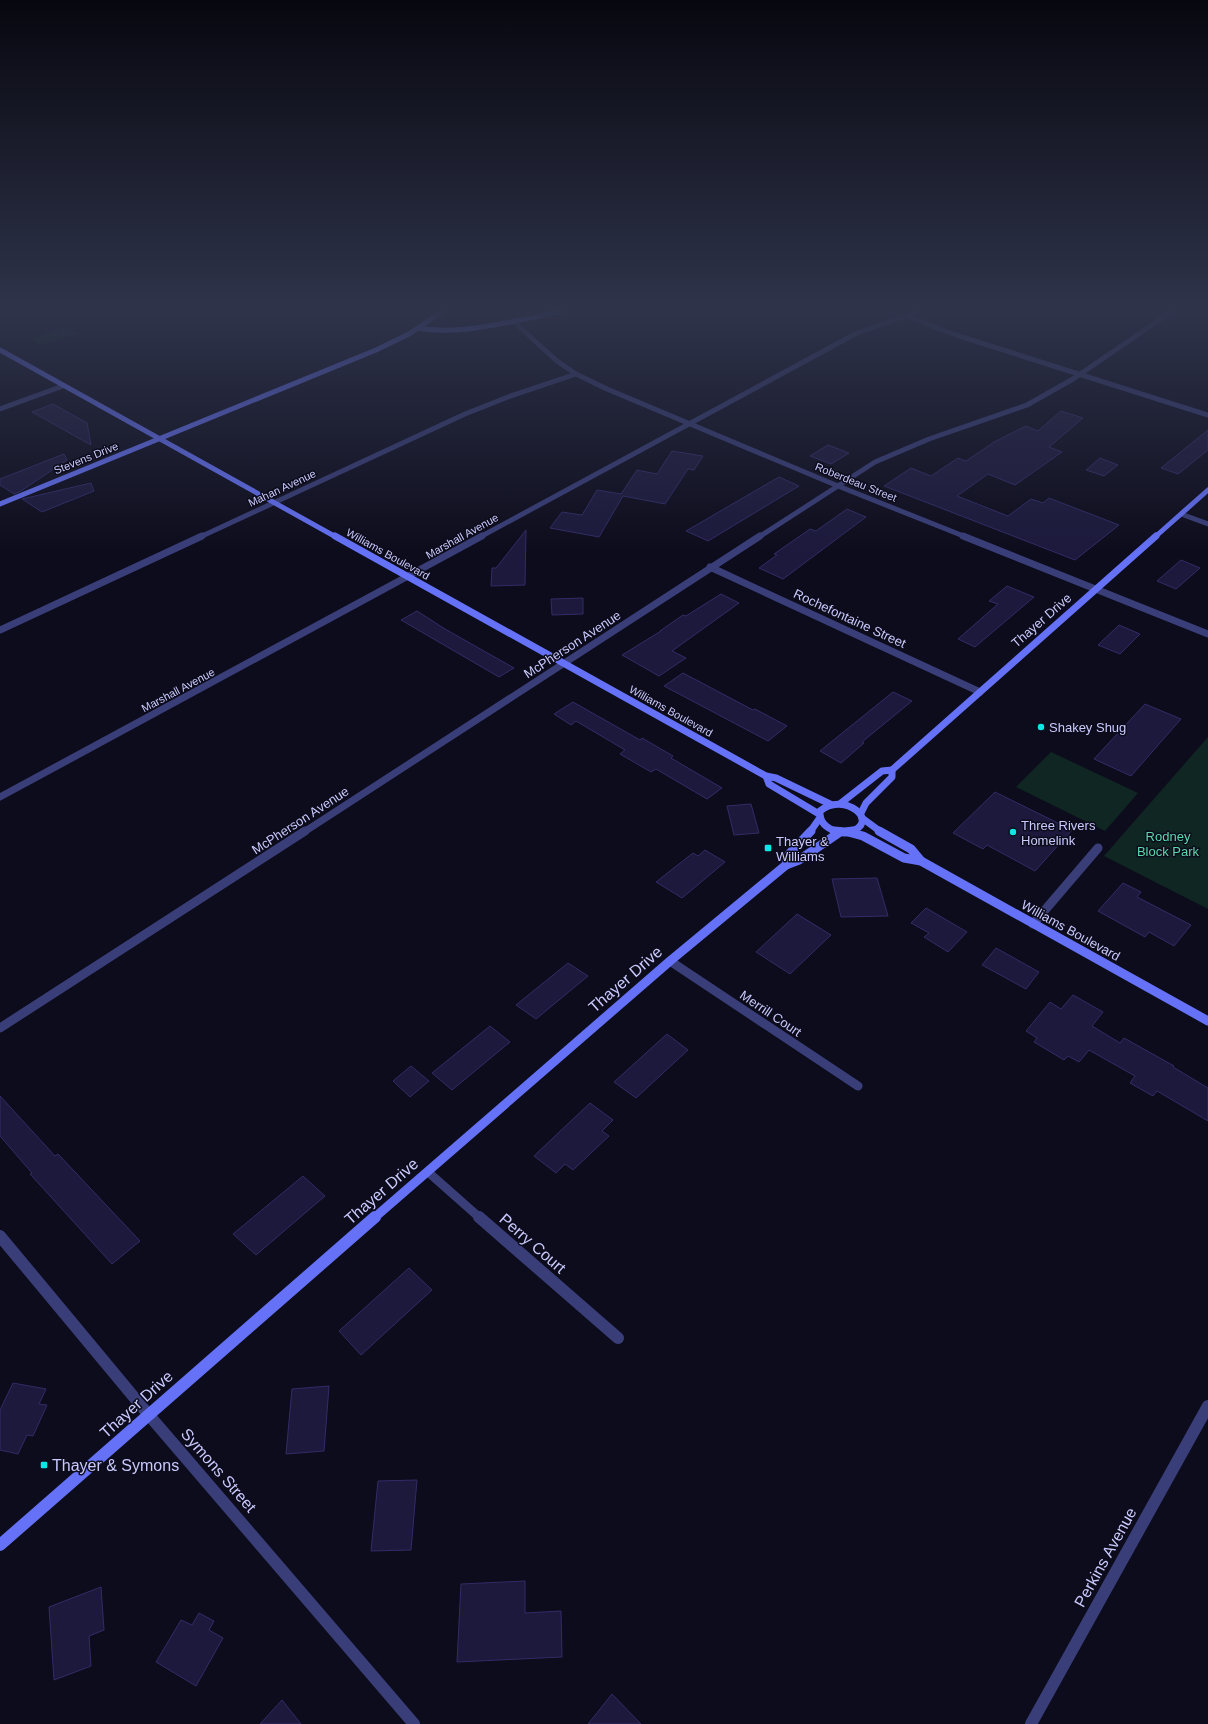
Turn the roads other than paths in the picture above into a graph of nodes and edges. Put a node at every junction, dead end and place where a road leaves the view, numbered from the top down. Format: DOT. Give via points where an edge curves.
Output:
graph roads {
  1 [pos="46,392"];
  2 [pos="76,392"];
  3 [pos="273,392"];
  4 [pos="521,392"];
  5 [pos="615,392"];
  6 [pos="745,392"];
  7 [pos="1051,392"];
  8 [pos="1138,392"];
  9 [pos="0,409"];
  10 [pos="1208,415"];
  11 [pos="688,423"];
  12 [pos="160,439"];
  13 [pos="838,486"];
  14 [pos="1208,490"];
  15 [pos="273,503"];
  16 [pos="0,504"];
  17 [pos="1181,514"];
  18 [pos="1208,524"];
  19 [pos="710,567"];
  20 [pos="409,577"];
  21 [pos="1097,589"];
  22 [pos="0,630"];
  23 [pos="1208,634"];
  24 [pos="564,664"];
  25 [pos="980,692"];
  26 [pos="892,770"];
  27 [pos="766,776"];
  28 [pos="0,798"];
  29 [pos="841,803"];
  30 [pos="830,804"];
  31 [pos="819,816"];
  32 [pos="862,816"];
  33 [pos="844,832"];
  34 [pos="1098,848"];
  35 [pos="922,861"];
  36 [pos="786,865"];
  37 [pos="1033,924"];
  38 [pos="670,961"];
  39 [pos="1208,1021"];
  40 [pos="0,1028"];
  41 [pos="858,1086"];
  42 [pos="428,1172"];
  43 [pos="0,1236"];
  44 [pos="618,1338"];
  45 [pos="1208,1406"];
  46 [pos="148,1414"];
  47 [pos="0,1545"];
  48 [pos="414,1724"];
  49 [pos="1031,1724"];
  1 -- 9 [label="street"];
  2 -- 12 [label="street, Williams Boulevard"];
  3 -- 12 [label="street, Stevens Drive"];
  4 -- 15 [label="street, Mahan Avenue" via="465,414"];
  5 -- 11 [label="street, Roberdeau Street"];
  6 -- 11 [label="street, Marshall Avenue"];
  7 -- 13 [label="street, McPherson Avenue" via="1027,405 889,455"];
  8 -- 10 [label="street"];
  11 -- 13 [label="street, Roberdeau Street"];
  11 -- 20 [label="street, Marshall Avenue"];
  12 -- 15 [label="street, Williams Boulevard"];
  12 -- 16 [label="street, Stevens Drive"];
  13 -- 19 [label="street, McPherson Avenue"];
  13 -- 21 [label="street, Roberdeau Street"];
  14 -- 17 [label="street, Thayer Drive"];
  15 -- 20 [label="street, Williams Boulevard"];
  15 -- 22 [label="street, Mahan Avenue"];
  17 -- 18 [label="street"];
  17 -- 21 [label="street, Thayer Drive"];
  19 -- 24 [label="street, McPherson Avenue"];
  19 -- 25 [label="street, Rochefontaine Street"];
  20 -- 24 [label="street, Williams Boulevard"];
  20 -- 28 [label="street, Marshall Avenue"];
  21 -- 23 [label="street, Roberdeau Street"];
  21 -- 25 [label="street, Thayer Drive"];
  24 -- 27 [label="street, Williams Boulevard"];
  24 -- 40 [label="street, McPherson Avenue"];
  25 -- 26 [label="street, Thayer Drive"];
  26 -- 29 [label="street, Thayer Drive" via="882,771"];
  26 -- 32 [label="street, Thayer Drive" via="892,777 866,803"];
  27 -- 30 [label="street, Williams Boulevard" via="776,778"];
  27 -- 31 [label="street, Williams Boulevard" via="769,784"];
  29 -- 30 [label="street"];
  29 -- 32 [label="street" via="851,805"];
  30 -- 31 [label="street" via="824,806"];
  31 -- 33 [label="street" via="827,828"];
  31 -- 36 [label="street, Thayer Drive" via="808,835 789,854"];
  32 -- 33 [label="street" via="859,827"];
  32 -- 35 [label="street, Williams Boulevard" via="871,826 911,849"];
  33 -- 35 [label="street, Williams Boulevard" via="863,836 904,858"];
  33 -- 36 [label="street, Thayer Drive" via="799,860"];
  34 -- 37 [label="street"];
  35 -- 37 [label="street, Williams Boulevard"];
  36 -- 38 [label="street, Thayer Drive"];
  37 -- 39 [label="street, Williams Boulevard"];
  38 -- 41 [label="street, Merrill Court"];
  38 -- 42 [label="street, Thayer Drive"];
  42 -- 44 [label="street, Perry Court"];
  42 -- 46 [label="street, Thayer Drive"];
  43 -- 46 [label="street, Symons Street"];
  45 -- 49 [label="street, Perkins Avenue"];
  46 -- 47 [label="street, Thayer Drive"];
  46 -- 48 [label="street, Symons Street"];
}
